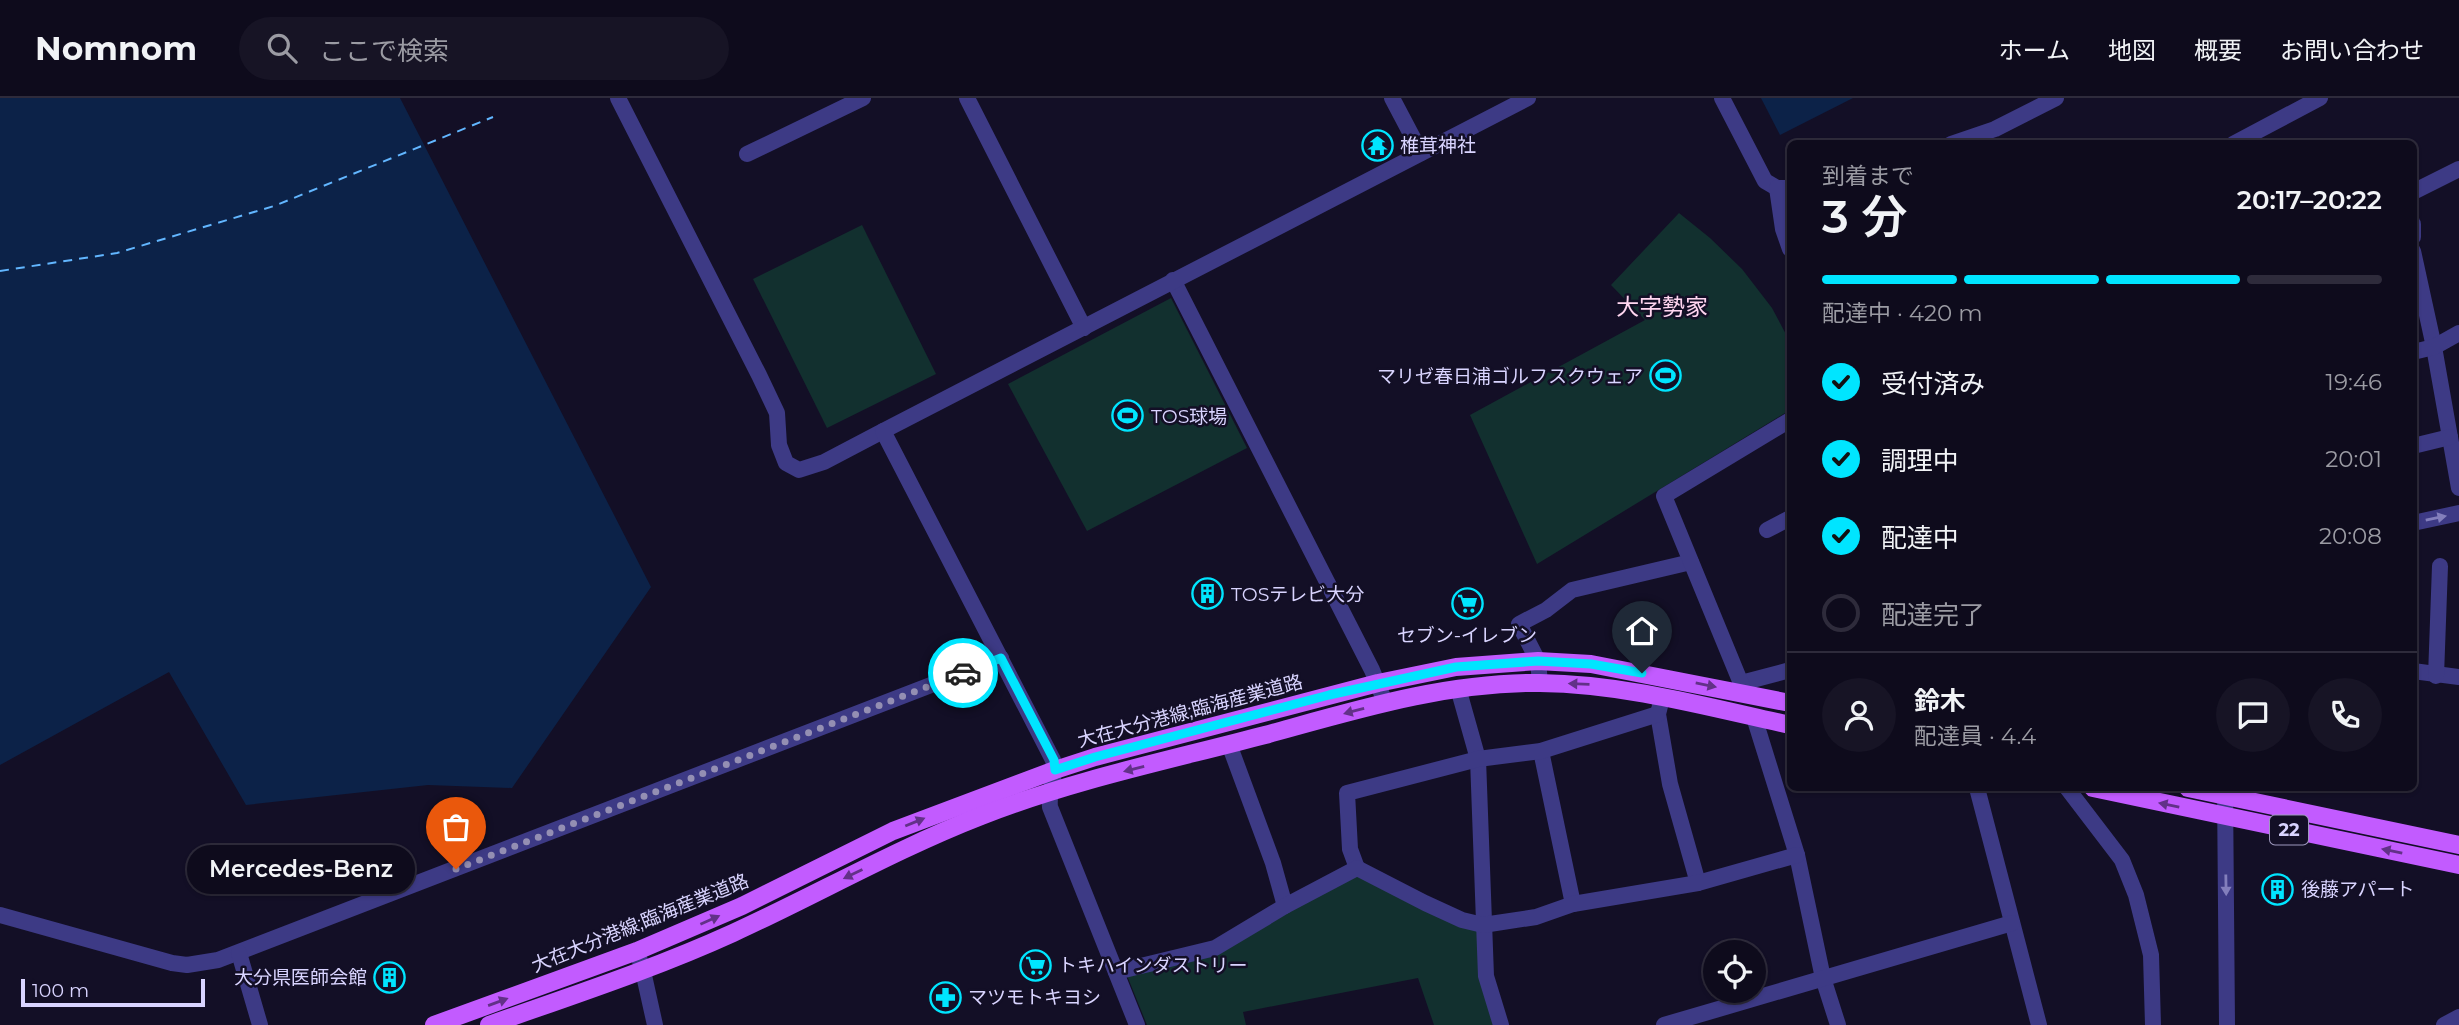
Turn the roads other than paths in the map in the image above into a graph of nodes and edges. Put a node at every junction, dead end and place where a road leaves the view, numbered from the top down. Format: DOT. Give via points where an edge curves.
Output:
graph roads {
  1 [pos="618,98"];
  2 [pos="863,98"];
  3 [pos="967,98"];
  4 [pos="1392,98"];
  5 [pos="1528,98"];
  6 [pos="1722,98"];
  7 [pos="2056,98"];
  8 [pos="2320,98"];
  9 [pos="1965,140"];
  10 [pos="2241,140"];
  11 [pos="1421,153"];
  12 [pos="747,154"];
  13 [pos="2459,169"];
  14 [pos="1784,188"];
  15 [pos="2417,190"];
  16 [pos="1787,240"];
  17 [pos="1173,280"];
  18 [pos="2418,300"];
  19 [pos="1084,328"];
  20 [pos="2459,333"];
  21 [pos="2434,347"];
  22 [pos="2417,351"];
  23 [pos="1787,422"];
  24 [pos="883,431"];
  25 [pos="2450,437"];
  26 [pos="2417,445"];
  27 [pos="2459,488"];
  28 [pos="2459,513"];
  29 [pos="1787,520"];
  30 [pos="2417,522"];
  31 [pos="1767,530"];
  32 [pos="1691,562"];
  33 [pos="2440,566"];
  34 [pos="1001,658"];
  35 [pos="1538,661"];
  36 [pos="1787,671"];
  37 [pos="2417,672"];
  38 [pos="2436,676"];
  39 [pos="2459,677"];
  40 [pos="1378,683"];
  41 [pos="1540,683"];
  42 [pos="1458,688"];
  43 [pos="1743,688"];
  44 [pos="1385,702"];
  45 [pos="1787,702"];
  46 [pos="1660,706"];
  47 [pos="1754,717"];
  48 [pos="1787,724"];
  49 [pos="1229,744"];
  50 [pos="1541,751"];
  51 [pos="1478,759"];
  52 [pos="1055,770"];
  53 [pos="1978,791"];
  54 [pos="2069,791"];
  55 [pos="2107,791"];
  56 [pos="2225,791"];
  57 [pos="1050,792"];
  58 [pos="2225,816"];
  59 [pos="2459,845"];
  60 [pos="1797,855"];
  61 [pos="2459,864"];
  62 [pos="1357,868"];
  63 [pos="1698,883"];
  64 [pos="1573,904"];
  65 [pos="1285,906"];
  66 [pos="0,915"];
  67 [pos="2012,923"];
  68 [pos="1483,925"];
  69 [pos="637,951"];
  70 [pos="239,953"];
  71 [pos="643,971"];
  72 [pos="1116,972"];
  73 [pos="1823,978"];
  74 [pos="2459,1017"];
  75 [pos="1709,1019"];
  76 [pos="260,1025"];
  77 [pos="434,1025"];
  78 [pos="489,1025"];
  79 [pos="655,1025"];
  80 [pos="1138,1025"];
  81 [pos="1501,1025"];
  82 [pos="1664,1025"];
  83 [pos="1838,1025"];
  84 [pos="2039,1025"];
  85 [pos="2153,1025"];
  86 [pos="2227,1025"];
  87 [pos="2444,1025"];
  1 -- 24 [label="street" via="777,413 779,445 786,463 799,470 824,462"];
  2 -- 12 [label="street"];
  3 -- 19 [label="street"];
  4 -- 11 [label="street"];
  5 -- 11 [label="street"];
  6 -- 14 [label="street" via="1765,181"];
  7 -- 9 [label="street"];
  8 -- 10 [label="street"];
  11 -- 17 [label="street"];
  13 -- 15 [label="street"];
  14 -- 16 [label="street"];
  17 -- 19 [label="street"];
  17 -- 40 [label="street"];
  18 -- 21 [label="street"];
  19 -- 24 [label="street"];
  20 -- 21 [label="street"];
  21 -- 22 [label="street"];
  21 -- 25 [label="street"];
  23 -- 32 [label="street" via="1664,496"];
  24 -- 34 [label="street"];
  25 -- 26 [label="street"];
  25 -- 27 [label="street"];
  30 -- 28 [label="street, one-way"];
  29 -- 31 [label="street"];
  32 -- 35 [label="street" via="1572,590 1519,624"];
  32 -- 43 [label="street"];
  33 -- 38 [label="street"];
  34 -- 52 [label="street"];
  34 -- 70 [label="street"];
  35 -- 40 [label="main road, 大在大分港線;臨海産業道路" via="1456,667"];
  35 -- 41 [label="street"];
  35 -- 43 [label="main road, 大在大分港線;臨海産業道路, one-way" via="1616,667"];
  36 -- 43 [label="street"];
  37 -- 38 [label="street"];
  38 -- 39 [label="street"];
  40 -- 44 [label="street"];
  40 -- 52 [label="main road, 大在大分港線;臨海産業道路"];
  41 -- 42 [label="main road"];
  46 -- 41 [label="main road, one-way" via="1598,685"];
  42 -- 44 [label="main road"];
  42 -- 51 [label="street"];
  43 -- 45 [label="main road, 大在大分港線;臨海産業道路"];
  44 -- 49 [label="main road, one-way"];
  46 -- 47 [label="main road"];
  46 -- 50 [label="street"];
  46 -- 63 [label="street" via="1670,784"];
  47 -- 48 [label="main road"];
  47 -- 60 [label="street"];
  49 -- 57 [label="main road, one-way"];
  49 -- 65 [label="street"];
  50 -- 51 [label="street"];
  50 -- 64 [label="street"];
  51 -- 62 [label="street" via="1347,793 1350,849"];
  51 -- 68 [label="street"];
  52 -- 57 [label="street"];
  69 -- 52 [label="main road, 大在大分港線;臨海産業道路, one-way" via="742,906 893,831"];
  53 -- 67 [label="street"];
  54 -- 85 [label="street" via="2122,860 2136,895 2151,955"];
  58 -- 55 [label="main road, 22, one-way"];
  56 -- 58 [label="street"];
  56 -- 59 [label="main road, 22"];
  57 -- 71 [label="main road, one-way" via="933,835 734,933"];
  57 -- 72 [label="street" via="1050,807"];
  61 -- 58 [label="main road, 22, one-way"];
  58 -- 86 [label="street, one-way"];
  60 -- 63 [label="street"];
  60 -- 73 [label="street"];
  62 -- 65 [label="street"];
  62 -- 68 [label="street" via="1437,909"];
  63 -- 64 [label="street"];
  64 -- 68 [label="street" via="1536,917"];
  65 -- 72 [label="street" via="1215,948"];
  66 -- 70 [label="street" via="172,963 202,963"];
  67 -- 73 [label="street"];
  67 -- 84 [label="street"];
  68 -- 81 [label="street" via="1486,976"];
  69 -- 71 [label="street"];
  77 -- 69 [label="main road, 大在大分港線;臨海産業道路, one-way"];
  70 -- 76 [label="street"];
  71 -- 78 [label="main road"];
  71 -- 79 [label="street"];
  72 -- 80 [label="street"];
  73 -- 75 [label="street"];
  73 -- 83 [label="street"];
  74 -- 87 [label="street"];
  75 -- 82 [label="street"];
}
